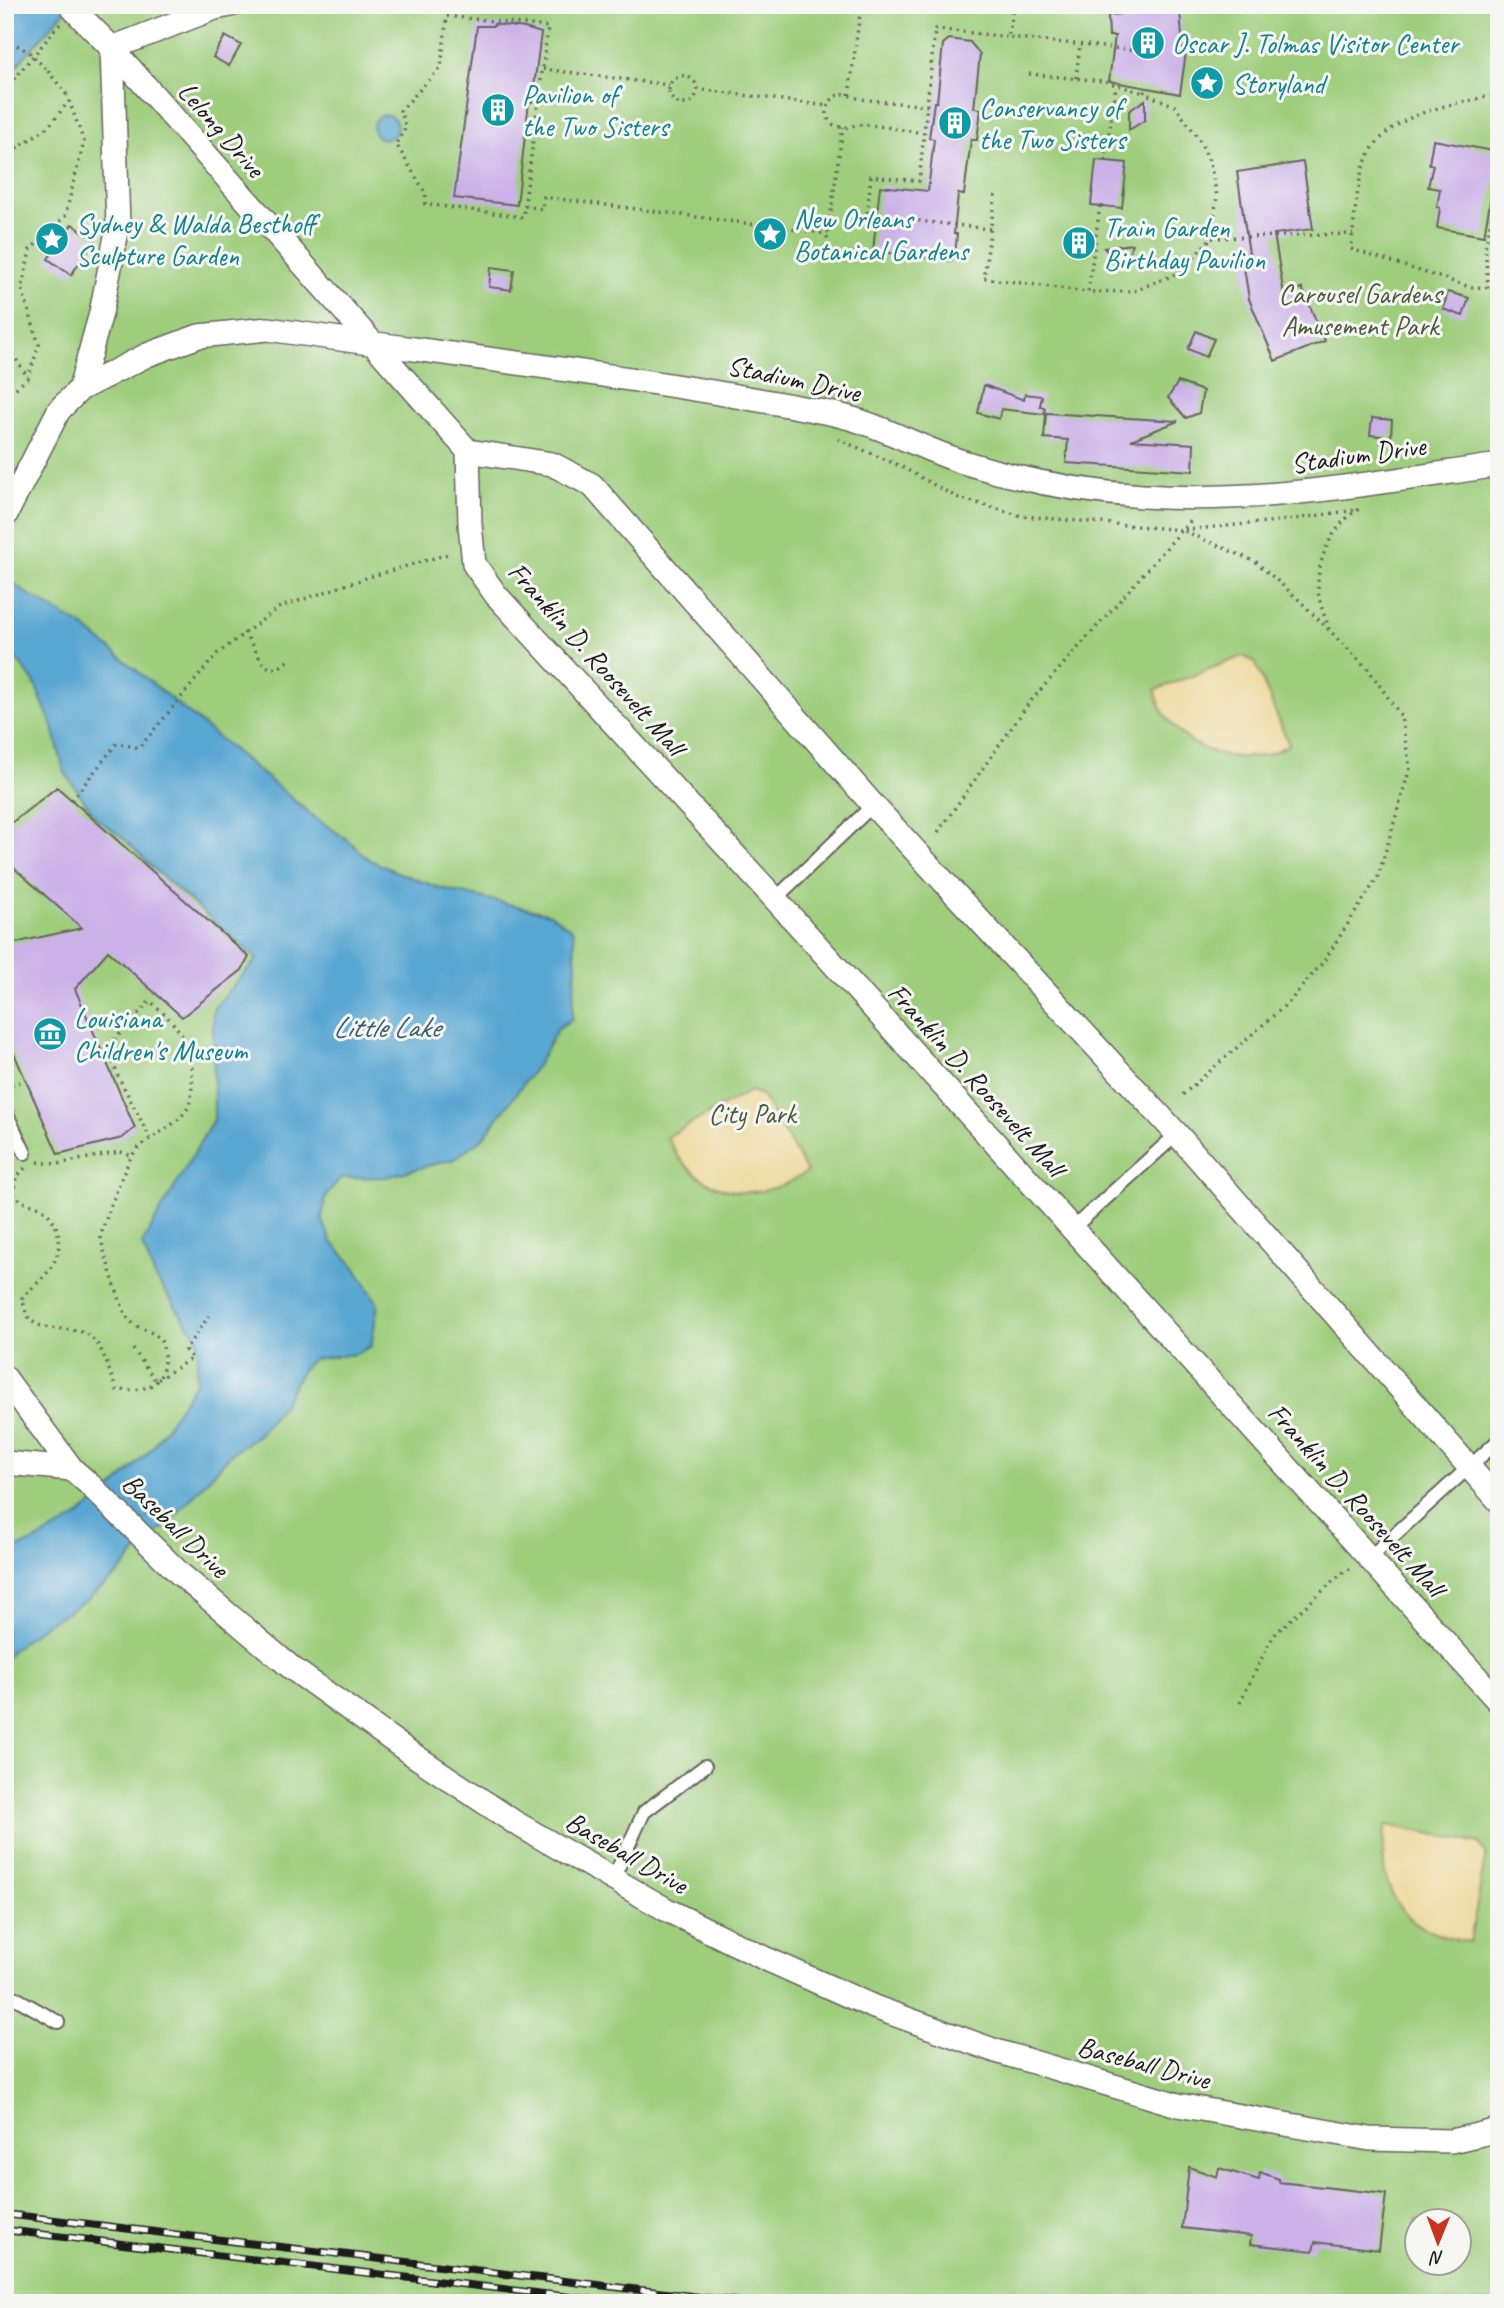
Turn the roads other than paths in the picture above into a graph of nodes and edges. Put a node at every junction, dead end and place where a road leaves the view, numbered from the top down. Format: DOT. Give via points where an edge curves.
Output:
graph roads {
  1 [pos="231,5"];
  2 [pos="73,13"];
  3 [pos="112,48"];
  4 [pos="371,344"];
  5 [pos="79,389"];
  6 [pos="468,451"];
  7 [pos="1499,465"];
  8 [pos="5,516"];
  9 [pos="873,805"];
  10 [pos="775,899"];
  11 [pos="5,1110"];
  12 [pos="1177,1134"];
  13 [pos="25,1153"];
  14 [pos="1073,1228"];
  15 [pos="5,1378"];
  16 [pos="1499,1440"];
  17 [pos="5,1463"];
  18 [pos="1470,1468"];
  19 [pos="80,1476"];
  20 [pos="1499,1501"];
  21 [pos="1370,1557"];
  22 [pos="1499,1702"];
  23 [pos="705,1766"];
  24 [pos="613,1880"];
  25 [pos="5,1992"];
  26 [pos="58,2022"];
  27 [pos="1499,2130"];
  1 -- 3 [label="street"];
  2 -- 3 [label="street, Lelong Drive"];
  3 -- 4 [label="street, Lelong Drive"];
  3 -- 5 [label="street" via="118,226 101,313"];
  4 -- 5 [label="street, Stadium Drive" via="268,329 199,336 147,355"];
  4 -- 6 [label="street, Lelong Drive"];
  4 -- 7 [label="street, Stadium Drive" via="690,388 838,415 886,429 964,463 1142,496 1301,493"];
  5 -- 8 [label="street" via="59,410"];
  6 -- 9 [label="street" via="552,464 592,485"];
  6 -- 10 [label="street, Franklin D. Roosevelt Mall" via="474,564 496,595"];
  9 -- 10 [label="lane"];
  9 -- 12 [label="street"];
  10 -- 14 [label="street, Franklin D. Roosevelt Mall"];
  11 -- 13 [label="lane"];
  12 -- 14 [label="lane"];
  12 -- 18 [label="street"];
  14 -- 21 [label="street, Franklin D. Roosevelt Mall"];
  15 -- 19 [label="street, Baseball Drive"];
  16 -- 18 [label="lane"];
  17 -- 19 [label="street"];
  18 -- 20 [label="street"];
  18 -- 21 [label="lane"];
  19 -- 24 [label="street, Baseball Drive" via="180,1574 293,1669 514,1822"];
  21 -- 22 [label="street, Franklin D. Roosevelt Mall"];
  23 -- 24 [label="lane" via="645,1812"];
  24 -- 27 [label="street, Baseball Drive" via="874,2007 996,2051 1178,2105 1370,2139 1451,2141"];
  25 -- 26 [label="lane"];
}
